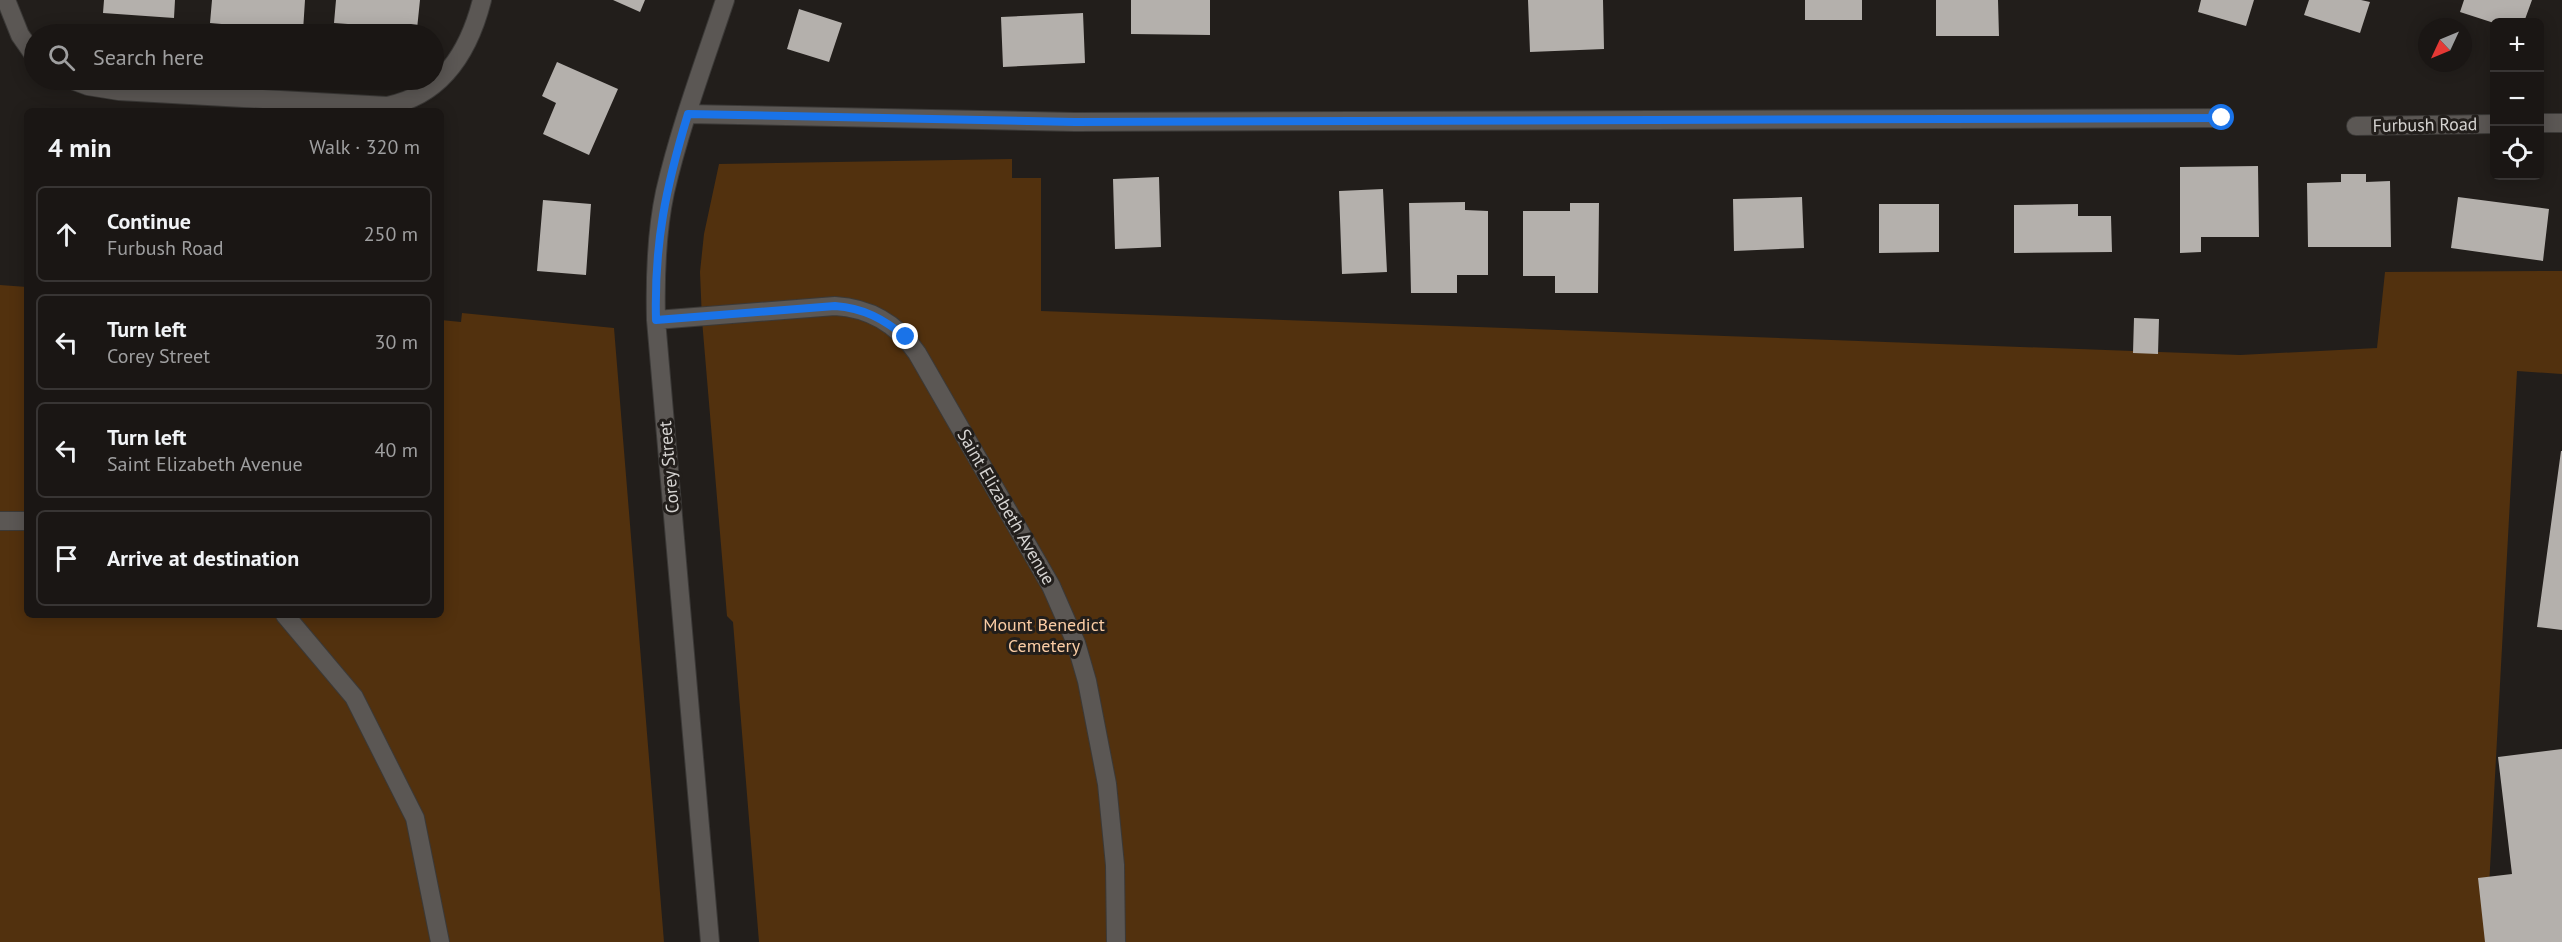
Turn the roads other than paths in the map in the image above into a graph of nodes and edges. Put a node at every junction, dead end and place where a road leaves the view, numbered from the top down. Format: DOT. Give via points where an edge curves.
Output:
graph roads {
  1 [pos="6,0"];
  2 [pos="482,0"];
  3 [pos="725,0"];
  4 [pos="24,41"];
  5 [pos="444,76"];
  6 [pos="114,90"];
  7 [pos="427,90"];
  8 [pos="688,114"];
  9 [pos="2222,118"];
  10 [pos="2544,123"];
  11 [pos="2562,123"];
  12 [pos="2490,124"];
  13 [pos="2356,126"];
  14 [pos="656,320"];
  15 [pos="0,521"];
  16 [pos="24,521"];
  17 [pos="287,618"];
  18 [pos="440,942"];
  19 [pos="710,942"];
  20 [pos="1116,942"];
  1 -- 4 [label="street"];
  2 -- 5 [label="street" via="472,35"];
  3 -- 8 [label="street, Corey Street"];
  6 -- 7 [label="street" via="387,106"];
  8 -- 9 [label="street" via="1075,122"];
  8 -- 14 [label="street, Corey Street" via="660,224"];
  10 -- 11 [label="street"];
  12 -- 13 [label="street, Furbush Road"];
  14 -- 19 [label="street, Corey Street"];
  14 -- 20 [label="street, Saint Elizabeth Avenue" via="843,306 869,312 906,337 1051,586 1076,643 1107,784 1115,865"];
  15 -- 16 [label="street"];
  17 -- 18 [label="street" via="354,698 415,818"];
}
